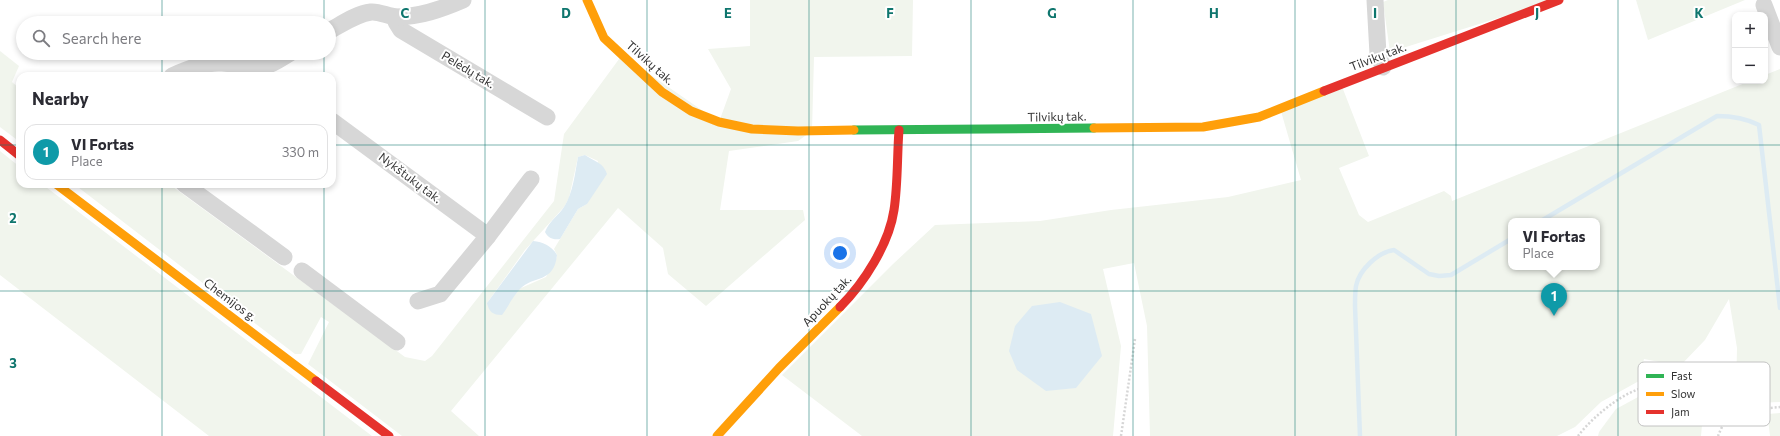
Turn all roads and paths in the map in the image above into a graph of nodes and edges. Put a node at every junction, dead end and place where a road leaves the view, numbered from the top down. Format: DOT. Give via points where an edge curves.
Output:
graph roads {
  1 [pos="463,0"];
  2 [pos="587,0"];
  3 [pos="1375,0"];
  4 [pos="1559,0"];
  5 [pos="1764,5"];
  6 [pos="396,17"];
  7 [pos="336,28"];
  8 [pos="1780,47"];
  9 [pos="282,60"];
  10 [pos="1383,67"];
  11 [pos="269,71"];
  12 [pos="181,72"];
  13 [pos="546,117"];
  14 [pos="336,124"];
  15 [pos="899,130"];
  16 [pos="0,140"];
  17 [pos="16,153"];
  18 [pos="531,179"];
  19 [pos="61,188"];
  20 [pos="189,188"];
  21 [pos="488,236"];
  22 [pos="284,257"];
  23 [pos="302,271"];
  24 [pos="418,301"];
  25 [pos="1135,339"];
  26 [pos="397,342"];
  27 [pos="1638,391"];
  28 [pos="1780,407"];
  29 [pos="1770,408"];
  30 [pos="1724,426"];
  31 [pos="389,436"];
  32 [pos="717,436"];
  33 [pos="1120,436"];
  34 [pos="1578,436"];
  35 [pos="1718,436"];
  1 -- 6 [label="street" via="418,15"];
  2 -- 15 [label="street, Tilvikų tak." via="604,38 662,92 691,111 719,122 752,129"];
  3 -- 10 [label="street" via="1378,54"];
  4 -- 10 [label="street, Tilvikų tak."];
  5 -- 8 [label="street"];
  6 -- 7 [label="street" via="372,12 360,14"];
  6 -- 13 [label="street, Pelėdų tak." via="401,30"];
  9 -- 11 [label="street"];
  10 -- 15 [label="street, Tilvikų tak." via="1259,117 1203,127"];
  11 -- 12 [label="street" via="221,63 205,64"];
  14 -- 21 [label="street, Nykštukų tak."];
  15 -- 32 [label="street, Apuokų tak." via="894,210 888,233 866,276 851,296 779,368"];
  16 -- 17 [label="street"];
  18 -- 21 [label="street"];
  19 -- 31 [label="street, Chemijos g."];
  20 -- 22 [label="street"];
  21 -- 24 [label="street" via="440,294"];
  23 -- 26 [label="street"];
  25 -- 33 [label="path"];
  27 -- 34 [label="path" via="1612,403"];
  28 -- 29 [label="path"];
  30 -- 35 [label="path"];
}
